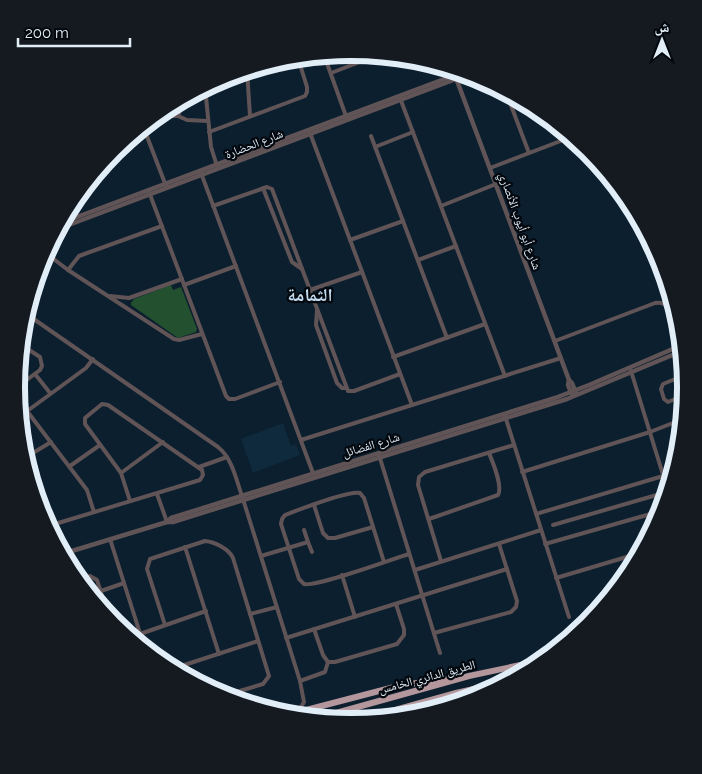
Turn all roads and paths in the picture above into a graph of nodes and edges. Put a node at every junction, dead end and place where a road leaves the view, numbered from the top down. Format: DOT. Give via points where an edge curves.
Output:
graph roads {
  1 [pos="361,61"];
  2 [pos="327,62"];
  3 [pos="300,65"];
  4 [pos="331,73"];
  5 [pos="450,76"];
  6 [pos="247,78"];
  7 [pos="457,78"];
  8 [pos="206,96"];
  9 [pos="400,98"];
  10 [pos="510,103"];
  11 [pos="180,110"];
  12 [pos="170,116"];
  13 [pos="178,116"];
  14 [pos="250,116"];
  15 [pos="347,118"];
  16 [pos="208,121"];
  17 [pos="209,132"];
  18 [pos="309,132"];
  19 [pos="414,132"];
  20 [pos="146,134"];
  21 [pos="372,136"];
  22 [pos="563,140"];
  23 [pos="375,147"];
  24 [pos="529,153"];
  25 [pos="217,166"];
  26 [pos="490,168"];
  27 [pos="201,173"];
  28 [pos="496,184"];
  29 [pos="166,186"];
  30 [pos="263,188"];
  31 [pos="149,192"];
  32 [pos="213,206"];
  33 [pos="441,206"];
  34 [pos="72,219"];
  35 [pos="403,221"];
  36 [pos="69,225"];
  37 [pos="162,226"];
  38 [pos="350,240"];
  39 [pos="456,246"];
  40 [pos="52,258"];
  41 [pos="418,260"];
  42 [pos="236,266"];
  43 [pos="302,269"];
  44 [pos="68,270"];
  45 [pos="362,272"];
  46 [pos="182,279"];
  47 [pos="184,285"];
  48 [pos="310,290"];
  49 [pos="108,296"];
  50 [pos="667,307"];
  51 [pos="318,308"];
  52 [pos="32,318"];
  53 [pos="485,324"];
  54 [pos="202,334"];
  55 [pos="447,338"];
  56 [pos="554,341"];
  57 [pos="28,349"];
  58 [pos="675,352"];
  59 [pos="393,357"];
  60 [pos="561,358"];
  61 [pos="93,359"];
  62 [pos="630,370"];
  63 [pos="35,374"];
  64 [pos="400,374"];
  65 [pos="505,376"];
  66 [pos="677,378"];
  67 [pos="25,381"];
  68 [pos="280,382"];
  69 [pos="346,388"];
  70 [pos="50,393"];
  71 [pos="574,394"];
  72 [pos="676,398"];
  73 [pos="412,405"];
  74 [pos="520,409"];
  75 [pos="27,412"];
  76 [pos="505,418"];
  77 [pos="675,422"];
  78 [pos="650,432"];
  79 [pos="300,440"];
  80 [pos="51,442"];
  81 [pos="163,442"];
  82 [pos="100,445"];
  83 [pos="514,445"];
  84 [pos="489,453"];
  85 [pos="32,455"];
  86 [pos="379,455"];
  87 [pos="226,458"];
  88 [pos="70,466"];
  89 [pos="199,467"];
  90 [pos="121,472"];
  91 [pos="522,472"];
  92 [pos="313,473"];
  93 [pos="663,476"];
  94 [pos="664,479"];
  95 [pos="297,483"];
  96 [pos="157,494"];
  97 [pos="659,494"];
  98 [pos="242,497"];
  99 [pos="130,501"];
  100 [pos="314,505"];
  101 [pos="94,512"];
  102 [pos="536,514"];
  103 [pos="651,514"];
  104 [pos="429,519"];
  105 [pos="167,522"];
  106 [pos="55,524"];
  107 [pos="552,525"];
  108 [pos="373,527"];
  109 [pos="304,530"];
  110 [pos="541,530"];
  111 [pos="110,539"];
  112 [pos="308,542"];
  113 [pos="499,544"];
  114 [pos="545,544"];
  115 [pos="185,547"];
  116 [pos="288,548"];
  117 [pos="70,552"];
  118 [pos="312,552"];
  119 [pos="409,554"];
  120 [pos="630,555"];
  121 [pos="261,556"];
  122 [pos="384,562"];
  123 [pos="441,562"];
  124 [pos="507,569"];
  125 [pos="415,570"];
  126 [pos="342,575"];
  127 [pos="86,577"];
  128 [pos="556,578"];
  129 [pos="124,584"];
  130 [pos="101,591"];
  131 [pos="423,595"];
  132 [pos="102,597"];
  133 [pos="396,604"];
  134 [pos="276,607"];
  135 [pos="206,611"];
  136 [pos="250,614"];
  137 [pos="356,617"];
  138 [pos="569,617"];
  139 [pos="165,625"];
  140 [pos="314,629"];
  141 [pos="140,634"];
  142 [pos="434,634"];
  143 [pos="286,638"];
  144 [pos="258,641"];
  145 [pos="440,653"];
  146 [pos="218,654"];
  147 [pos="328,662"];
  148 [pos="521,665"];
  149 [pos="182,666"];
  150 [pos="469,676"];
  151 [pos="300,681"];
  152 [pos="468,691"];
  153 [pos="236,692"];
  154 [pos="413,705"];
  155 [pos="300,709"];
  156 [pos="404,709"];
  157 [pos="307,710"];
  158 [pos="396,710"];
  159 [pos="338,712"];
  1 -- 4 [label="street"];
  2 -- 4 [label="street"];
  3 -- 14 [label="street" via="307,88 305,96"];
  4 -- 15 [label="street"];
  5 -- 9 [label="street, شارع الحضارة"];
  6 -- 14 [label="street"];
  7 -- 26 [label="street, شارع أبو أيوب الأنصاري"];
  8 -- 16 [label="street"];
  9 -- 15 [label="street, شارع الحضارة"];
  9 -- 19 [label="street"];
  10 -- 24 [label="street"];
  11 -- 13 [label="street"];
  12 -- 13 [label="street"];
  13 -- 16 [label="street"];
  14 -- 17 [label="street"];
  15 -- 18 [label="street, شارع الحضارة"];
  16 -- 17 [label="street"];
  17 -- 25 [label="street"];
  18 -- 25 [label="street, شارع الحضارة"];
  18 -- 38 [label="street"];
  19 -- 23 [label="street"];
  19 -- 33 [label="street"];
  20 -- 29 [label="street"];
  21 -- 23 [label="street"];
  22 -- 24 [label="street"];
  23 -- 35 [label="street"];
  24 -- 26 [label="street"];
  25 -- 27 [label="street, شارع الحضارة"];
  26 -- 28 [label="street, شارع أبو أيوب الأنصاري"];
  27 -- 29 [label="street, شارع الحضارة"];
  27 -- 32 [label="street"];
  28 -- 33 [label="street"];
  28 -- 56 [label="street, شارع أبو أيوب الأنصاري"];
  29 -- 31 [label="street, شارع الحضارة"];
  30 -- 32 [label="street"];
  30 -- 43 [label="street" via="292,262"];
  30 -- 43 [label="street" via="272,189"];
  31 -- 34 [label="street, شارع الحضارة"];
  31 -- 36 [label="street, شارع الحضارة"];
  31 -- 37 [label="street"];
  32 -- 42 [label="street"];
  33 -- 39 [label="street"];
  35 -- 38 [label="street"];
  35 -- 41 [label="street"];
  37 -- 44 [label="street" via="79,256"];
  37 -- 46 [label="street"];
  38 -- 45 [label="street"];
  39 -- 41 [label="street"];
  39 -- 53 [label="street"];
  40 -- 44 [label="street"];
  41 -- 55 [label="street"];
  42 -- 47 [label="street"];
  42 -- 68 [label="street"];
  43 -- 48 [label="street"];
  44 -- 49 [label="street"];
  45 -- 48 [label="street"];
  45 -- 59 [label="street"];
  46 -- 47 [label="street"];
  46 -- 49 [label="street" via="129,298"];
  47 -- 54 [label="street"];
  48 -- 51 [label="street"];
  49 -- 54 [label="street" via="174,339"];
  50 -- 56 [label="street" via="657,302"];
  51 -- 69 [label="street"];
  51 -- 69 [label="street" via="316,325 337,383"];
  52 -- 61 [label="street"];
  53 -- 55 [label="street"];
  53 -- 65 [label="street"];
  54 -- 68 [label="street" via="229,399"];
  55 -- 59 [label="street"];
  56 -- 60 [label="street, شارع أبو أيوب الأنصاري"];
  57 -- 63 [label="street" via="42,359 42,368"];
  58 -- 62 [label="street, شارع الفضائل"];
  59 -- 64 [label="street"];
  60 -- 65 [label="street"];
  60 -- 71 [label="street, شارع أبو أيوب الأنصاري"];
  61 -- 70 [label="street" via="86,368"];
  61 -- 87 [label="street" via="218,447"];
  62 -- 71 [label="street, شارع الفضائل"];
  62 -- 78 [label="street"];
  63 -- 67 [label="street"];
  63 -- 70 [label="street"];
  64 -- 69 [label="street" via="354,391"];
  64 -- 73 [label="street"];
  65 -- 73 [label="street"];
  66 -- 72 [label="street" via="663,384 661,389 667,401"];
  68 -- 79 [label="street"];
  70 -- 75 [label="street"];
  71 -- 74 [label="street, شارع الفضائل"];
  71 -- 76 [label="street"];
  73 -- 79 [label="street"];
  74 -- 76 [label="street"];
  74 -- 86 [label="street, شارع الفضائل"];
  75 -- 80 [label="street"];
  76 -- 83 [label="street"];
  76 -- 86 [label="street"];
  77 -- 78 [label="street"];
  78 -- 91 [label="street"];
  78 -- 93 [label="street"];
  79 -- 92 [label="street"];
  80 -- 85 [label="street"];
  80 -- 88 [label="street"];
  81 -- 82 [label="street" via="102,404 84,421"];
  81 -- 89 [label="street"];
  81 -- 90 [label="street"];
  82 -- 88 [label="street"];
  82 -- 90 [label="street"];
  83 -- 84 [label="street"];
  83 -- 91 [label="street"];
  84 -- 104 [label="street" via="500,493"];
  84 -- 104 [label="street" via="421,474 418,484"];
  86 -- 92 [label="street, شارع الفضائل"];
  86 -- 95 [label="street"];
  86 -- 119 [label="street"];
  87 -- 89 [label="street"];
  87 -- 98 [label="street"];
  88 -- 101 [label="street" via="87,490"];
  89 -- 96 [label="street" via="203,472 202,478"];
  90 -- 99 [label="street"];
  91 -- 102 [label="street"];
  92 -- 95 [label="street"];
  92 -- 98 [label="street, شارع الفضائل"];
  93 -- 94 [label="street"];
  93 -- 102 [label="street"];
  95 -- 98 [label="street"];
  96 -- 99 [label="street"];
  96 -- 105 [label="street"];
  97 -- 107 [label="street"];
  98 -- 105 [label="street" via="217,508"];
  98 -- 105 [label="street" via="171,518"];
  98 -- 121 [label="street"];
  99 -- 101 [label="street"];
  100 -- 108 [label="street" via="323,533 328,538"];
  100 -- 108 [label="street" via="360,493"];
  100 -- 116 [label="street" via="282,517"];
  101 -- 106 [label="street"];
  102 -- 110 [label="street"];
  103 -- 114 [label="street"];
  104 -- 123 [label="street"];
  105 -- 111 [label="street"];
  108 -- 122 [label="street"];
  109 -- 112 [label="street"];
  110 -- 113 [label="street"];
  110 -- 114 [label="street"];
  111 -- 117 [label="street"];
  111 -- 129 [label="street"];
  112 -- 116 [label="street"];
  112 -- 118 [label="street"];
  113 -- 123 [label="street"];
  113 -- 124 [label="street"];
  114 -- 128 [label="street"];
  115 -- 135 [label="street"];
  115 -- 136 [label="street" via="205,541 230,553"];
  115 -- 139 [label="street" via="148,561"];
  116 -- 121 [label="street"];
  116 -- 126 [label="street" via="304,584 313,585"];
  119 -- 122 [label="street"];
  119 -- 125 [label="street"];
  120 -- 128 [label="street"];
  121 -- 134 [label="street"];
  122 -- 126 [label="street"];
  123 -- 125 [label="street"];
  124 -- 131 [label="street"];
  124 -- 142 [label="street" via="517,601 514,610"];
  125 -- 131 [label="street"];
  126 -- 137 [label="street"];
  127 -- 130 [label="street" via="94,577"];
  128 -- 138 [label="street"];
  129 -- 130 [label="street"];
  129 -- 141 [label="street"];
  130 -- 132 [label="street"];
  131 -- 133 [label="street"];
  131 -- 142 [label="street"];
  133 -- 137 [label="street"];
  133 -- 147 [label="street" via="404,630 402,640"];
  134 -- 136 [label="street"];
  134 -- 143 [label="street"];
  135 -- 139 [label="street"];
  135 -- 146 [label="street"];
  136 -- 144 [label="street"];
  137 -- 140 [label="street"];
  139 -- 141 [label="street"];
  140 -- 143 [label="street"];
  140 -- 147 [label="street" via="322,655"];
  142 -- 145 [label="street"];
  143 -- 151 [label="street"];
  144 -- 146 [label="street"];
  144 -- 153 [label="street" via="268,679 263,684"];
  146 -- 149 [label="street"];
  147 -- 151 [label="street" via="325,672"];
  148 -- 150 [label="highway, الطريق الدائري الخامس"];
  150 -- 157 [label="highway" via="402,685"];
  150 -- 159 [label="highway, الطريق الدائري الخامس"];
  151 -- 155 [label="street" via="304,702"];
  152 -- 154 [label="highway, الطريق الدائري الخامس"];
  154 -- 156 [label="highway"];
  154 -- 158 [label="highway, الطريق الدائري الخامس"];
}
